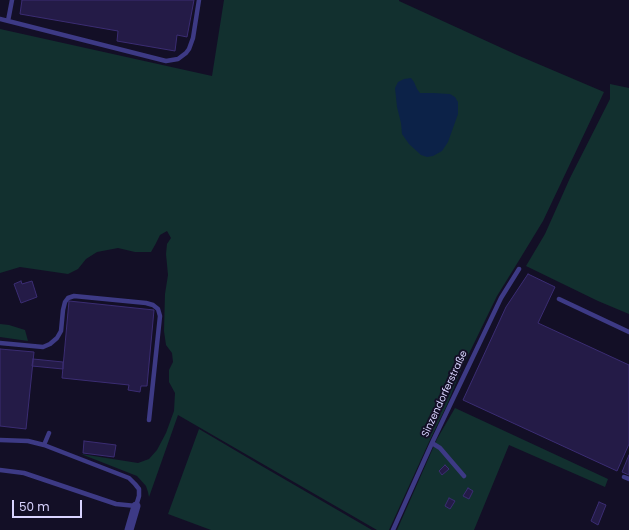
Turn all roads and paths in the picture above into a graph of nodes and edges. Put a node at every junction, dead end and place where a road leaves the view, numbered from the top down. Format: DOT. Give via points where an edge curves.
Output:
graph roads {
  1 [pos="12,0"];
  2 [pos="199,0"];
  3 [pos="0,19"];
  4 [pos="8,21"];
  5 [pos="519,269"];
  6 [pos="559,299"];
  7 [pos="629,332"];
  8 [pos="0,343"];
  9 [pos="150,420"];
  10 [pos="49,433"];
  11 [pos="0,440"];
  12 [pos="432,443"];
  13 [pos="44,445"];
  14 [pos="0,470"];
  15 [pos="464,476"];
  16 [pos="136,506"];
  17 [pos="129,530"];
  18 [pos="393,530"];
  1 -- 4 [label="lane"];
  2 -- 4 [label="lane" via="189,49 182,56 166,62"];
  3 -- 4 [label="lane"];
  5 -- 12 [label="lane, Sinzendorferstraße" via="501,298"];
  6 -- 7 [label="lane"];
  8 -- 9 [label="lane" via="42,347 50,344 61,331 65,302 74,296 146,303 153,306 158,309 160,316"];
  10 -- 13 [label="lane"];
  11 -- 13 [label="lane" via="28,441"];
  12 -- 15 [label="lane" via="440,448"];
  12 -- 18 [label="lane, Sinzendorferstraße"];
  13 -- 16 [label="lane" via="129,478 139,489"];
  14 -- 16 [label="lane" via="24,473 116,504"];
  16 -- 17 [label="street"];
}
